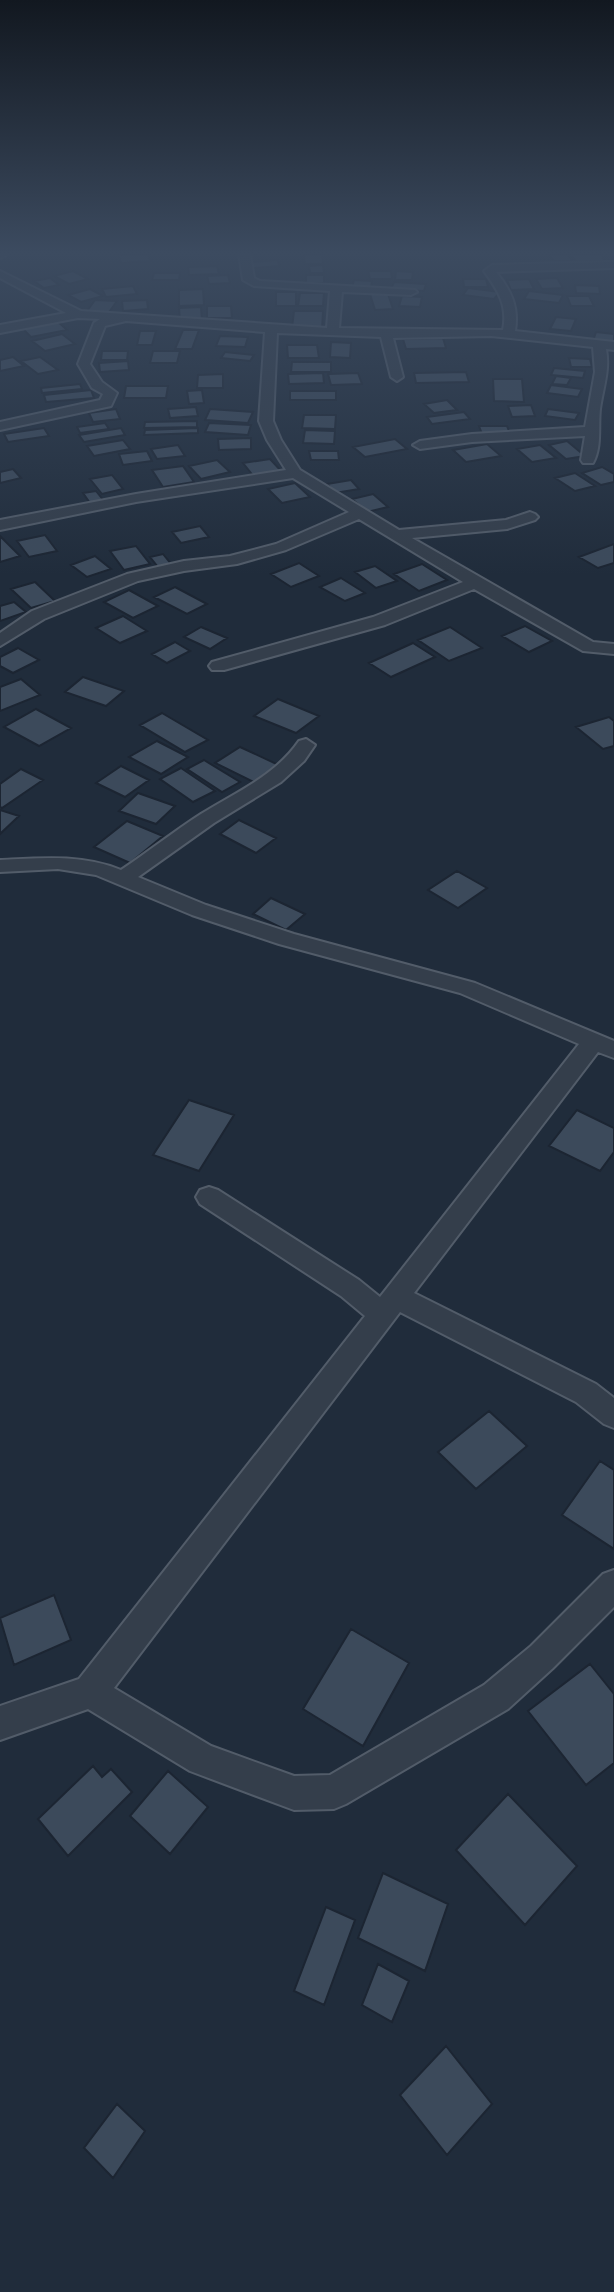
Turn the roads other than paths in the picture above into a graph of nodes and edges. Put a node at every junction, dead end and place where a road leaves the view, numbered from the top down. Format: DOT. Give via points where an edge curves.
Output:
graph roads {
  1 [pos="85,361"];
  2 [pos="269,361"];
  3 [pos="393,361"];
  4 [pos="600,361"];
  5 [pos="397,377"];
  6 [pos="0,426"];
  7 [pos="592,431"];
  8 [pos="420,445"];
  9 [pos="588,460"];
  10 [pos="296,473"];
  11 [pos="361,512"];
  12 [pos="530,517"];
  13 [pos="0,525"];
  14 [pos="397,535"];
  15 [pos="475,583"];
  16 [pos="0,641"];
  17 [pos="614,649"];
  18 [pos="218,666"];
  19 [pos="306,745"];
  20 [pos="0,866"];
  21 [pos="123,878"];
  22 [pos="604,1045"];
  23 [pos="209,1197"];
  24 [pos="389,1306"];
  25 [pos="614,1415"];
  26 [pos="614,1585"];
  27 [pos="90,1692"];
  28 [pos="0,1723"];
  1 -- 6 [label="street" via="97,386 110,393 106,403"];
  2 -- 10 [label="street" via="265,421"];
  3 -- 5 [label="street"];
  4 -- 7 [label="street"];
  7 -- 8 [label="street"];
  7 -- 9 [label="street"];
  10 -- 11 [label="street"];
  10 -- 13 [label="street"];
  11 -- 14 [label="street"];
  11 -- 16 [label="street" via="281,547 231,561 133,577 38,615"];
  12 -- 14 [label="street" via="508,524"];
  14 -- 15 [label="street"];
  15 -- 17 [label="street" via="589,646"];
  15 -- 18 [label="street" via="379,621"];
  19 -- 21 [label="street" via="300,756 255,791"];
  20 -- 21 [label="street" via="58,863 100,869"];
  21 -- 22 [label="street" via="287,939 467,988"];
  22 -- 24 [label="street"];
  23 -- 24 [label="street" via="351,1288"];
  24 -- 25 [label="street" via="586,1393"];
  24 -- 27 [label="street"];
  26 -- 27 [label="street" via="496,1697 334,1792 294,1793 201,1759"];
  27 -- 28 [label="street"];
}
